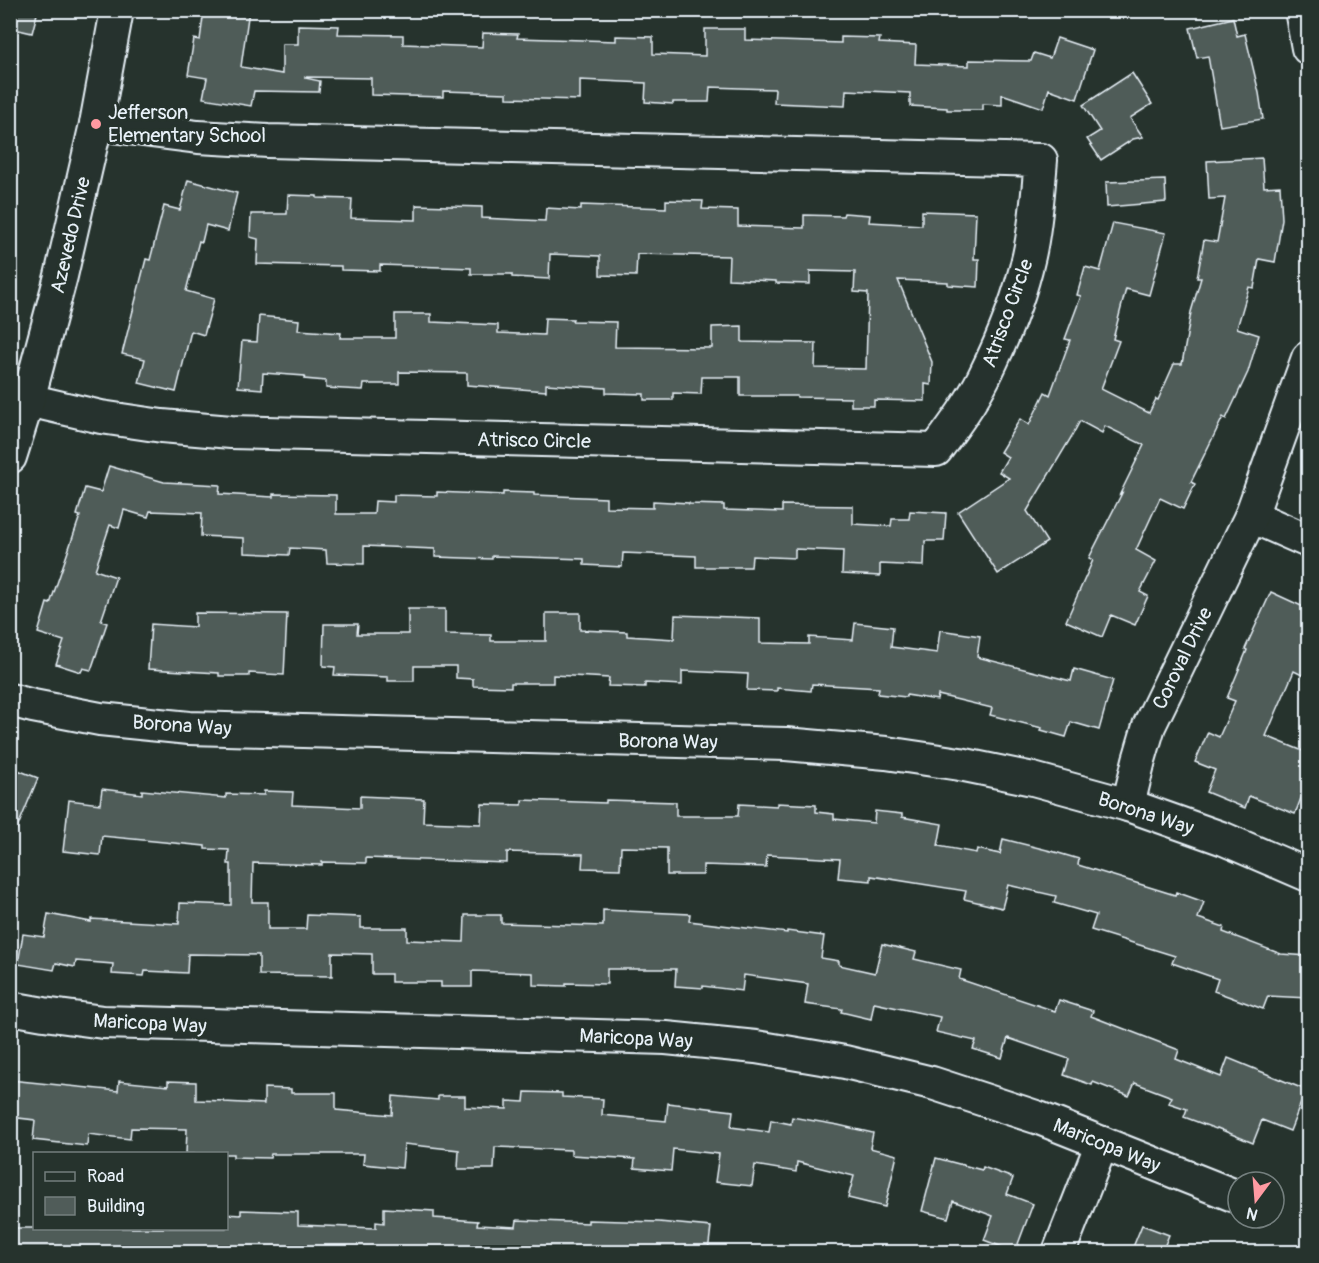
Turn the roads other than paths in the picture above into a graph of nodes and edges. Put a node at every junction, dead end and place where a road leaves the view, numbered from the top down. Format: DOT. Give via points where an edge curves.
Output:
graph roads {
  1 [pos="117,10"];
  2 [pos="1301,10"];
  3 [pos="1308,48"];
  4 [pos="96,124"];
  5 [pos="1308,358"];
  6 [pos="28,400"];
  7 [pos="10,457"];
  8 [pos="1251,516"];
  9 [pos="1308,541"];
  10 [pos="10,700"];
  11 [pos="1128,805"];
  12 [pos="1308,875"];
  13 [pos="10,1008"];
  14 [pos="1102,1143"];
  15 [pos="1226,1192"];
  16 [pos="1059,1252"];
  1 -- 4 [label="street, Azevedo Drive"];
  2 -- 3 [label="street"];
  4 -- 6 [label="street, Azevedo Drive"];
  4 -- 6 [label="street, Atrisco Circle" via="268,141 1041,160 1029,256 1014,306 983,378 936,450 231,432 101,417"];
  5 -- 8 [label="street, Coroval Drive"];
  6 -- 7 [label="street, Azevedo Drive"];
  8 -- 9 [label="street"];
  8 -- 11 [label="street, Coroval Drive" via="1149,726"];
  10 -- 11 [label="street, Borona Way" via="100,719 189,728 786,744 886,753 1033,779"];
  11 -- 12 [label="street, Borona Way" via="1224,839"];
  13 -- 14 [label="street, Maricopa Way" via="103,1022 666,1038 756,1047 845,1062 932,1083"];
  14 -- 15 [label="street, Maricopa Way"];
  14 -- 16 [label="street"];
}
